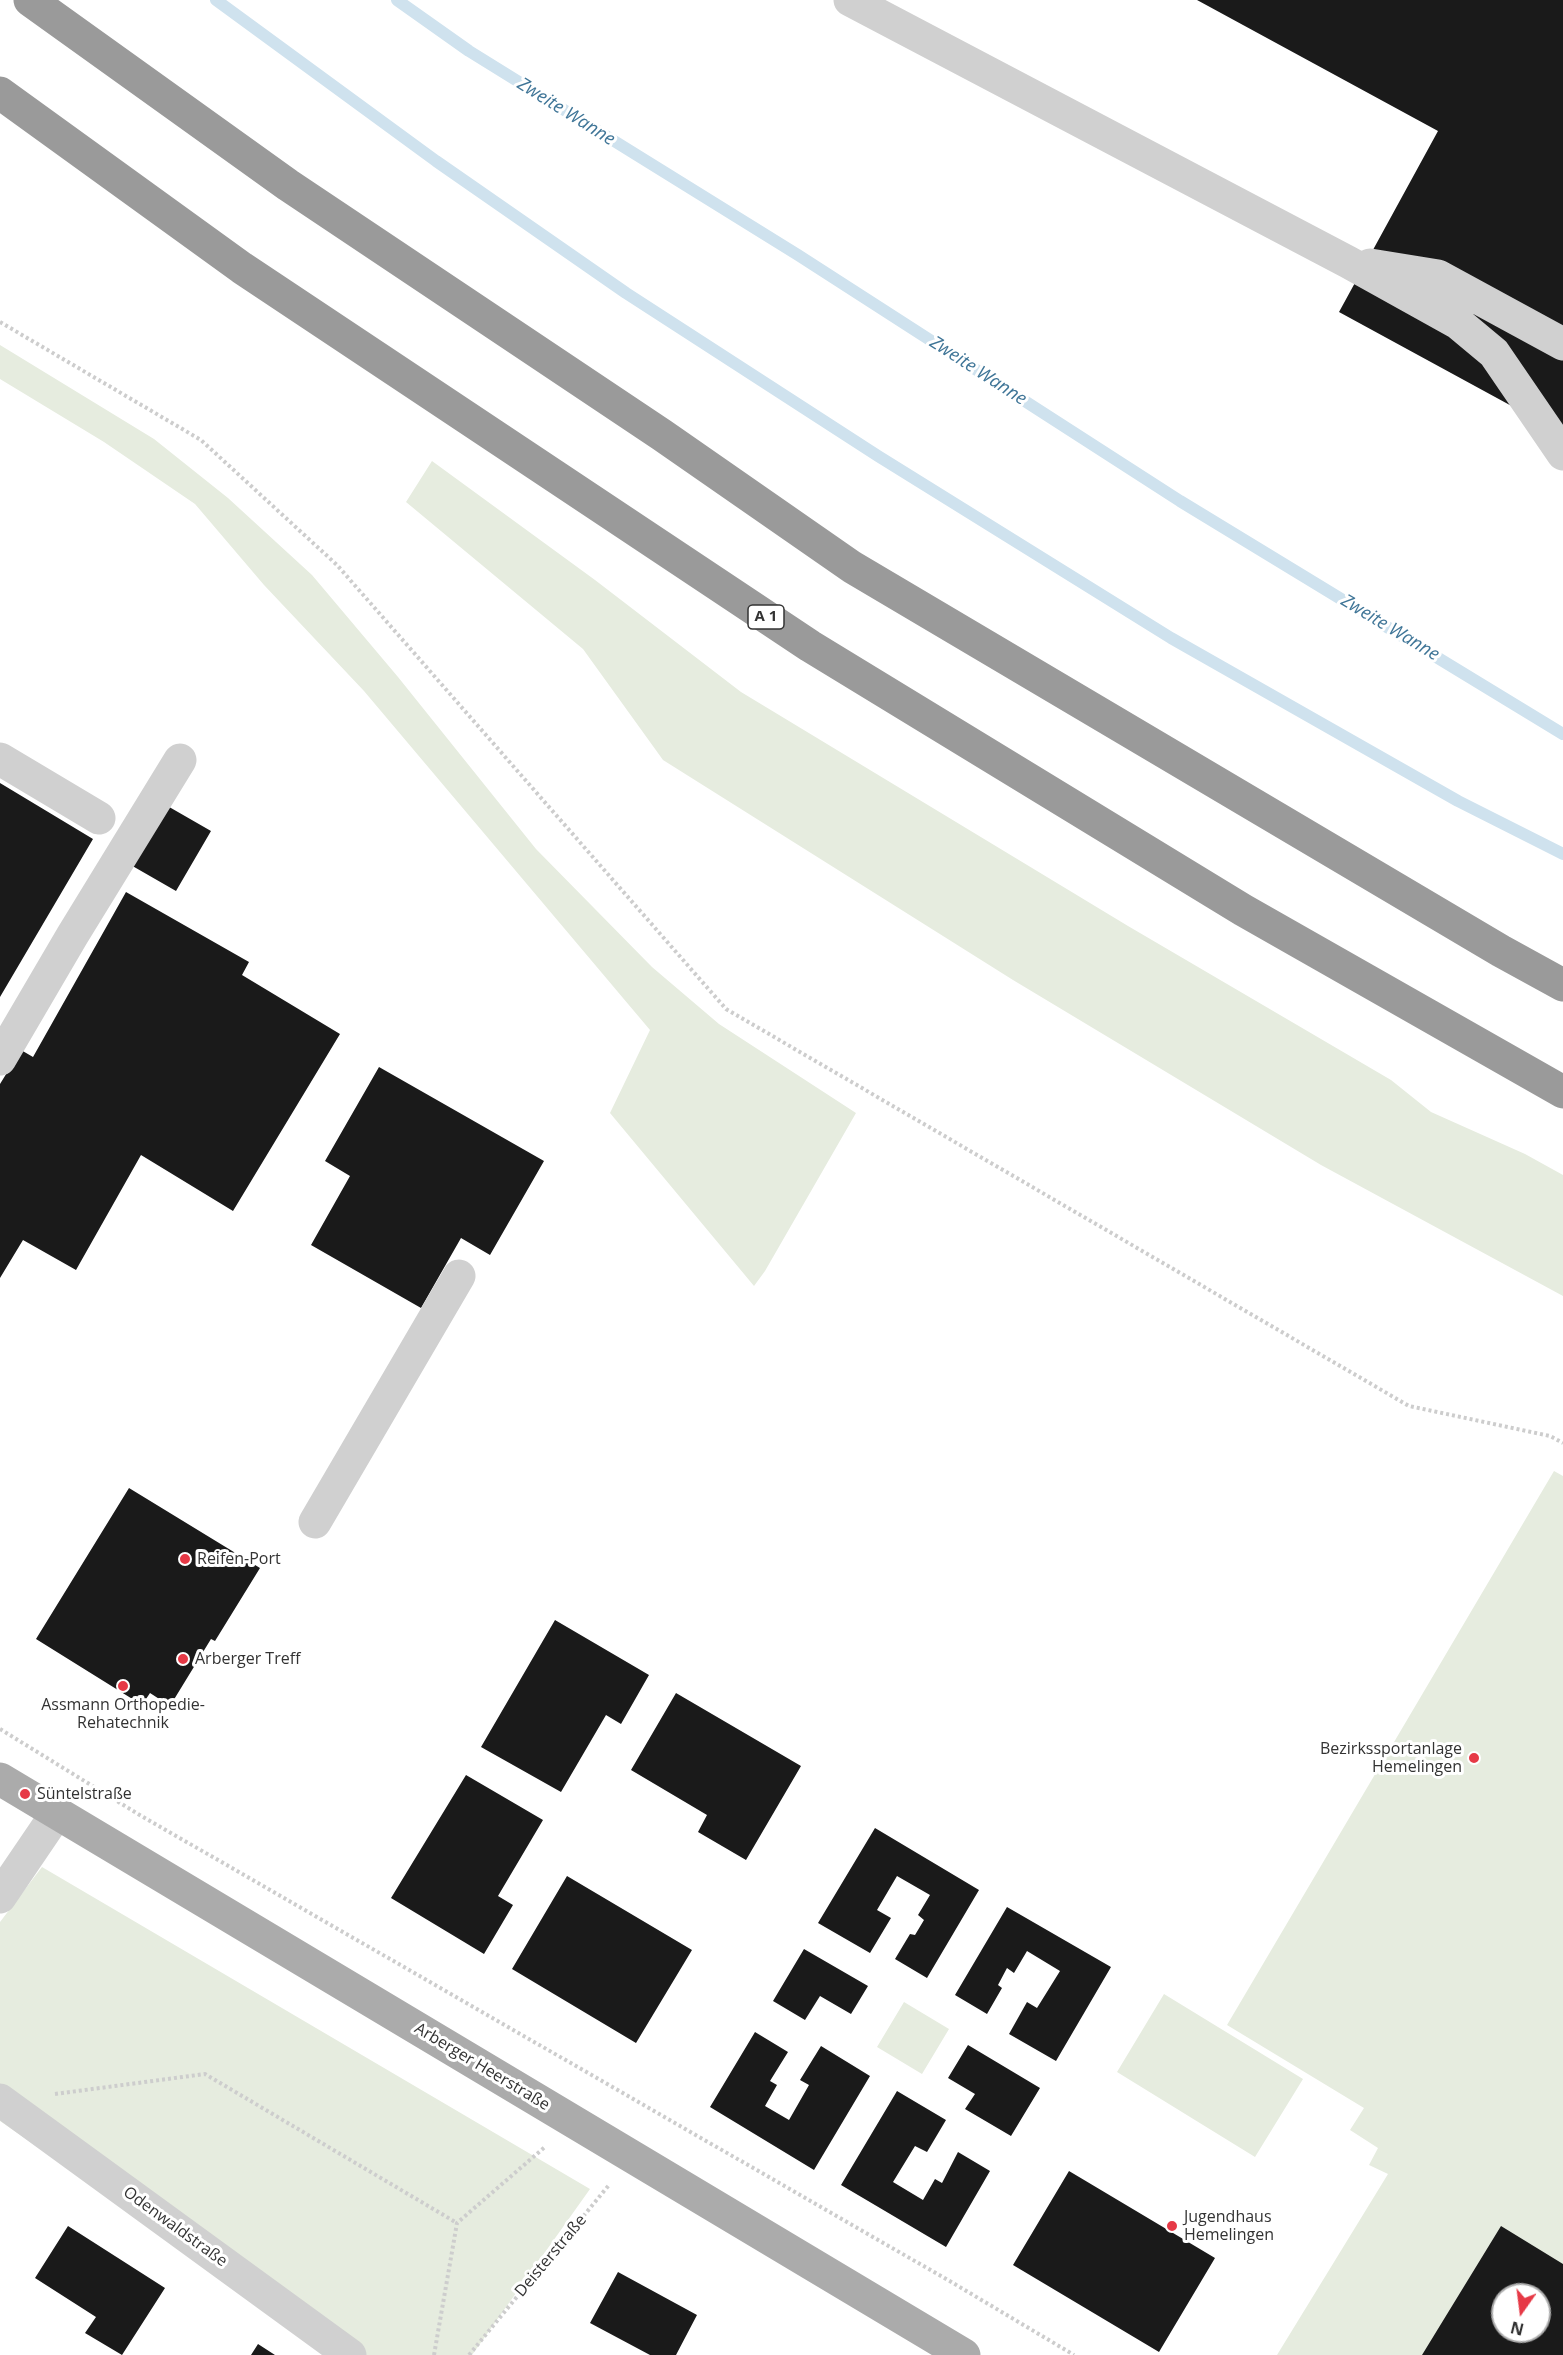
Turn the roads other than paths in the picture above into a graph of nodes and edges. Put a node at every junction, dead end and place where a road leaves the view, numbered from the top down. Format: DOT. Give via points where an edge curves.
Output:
graph roads {
  1 [pos="30,0"];
  2 [pos="850,0"];
  3 [pos="0,93"];
  4 [pos="1348,262"];
  5 [pos="1563,344"];
  6 [pos="1563,454"];
  7 [pos="0,759"];
  8 [pos="180,760"];
  9 [pos="99,818"];
  10 [pos="1563,985"];
  11 [pos="0,1059"];
  12 [pos="1563,1092"];
  13 [pos="459,1276"];
  14 [pos="315,1522"];
  15 [pos="0,1779"];
  16 [pos="57,1813"];
  17 [pos="0,1897"];
  18 [pos="7,2104"];
  19 [pos="350,2355"];
  20 [pos="964,2355"];
  1 -- 10 [label="highway" via="288,185 852,567"];
  2 -- 4 [label="street"];
  3 -- 12 [label="highway, A 1" via="242,268 810,646 1243,910"];
  4 -- 5 [label="street" via="1438,276"];
  4 -- 6 [label="street" via="1458,323 1494,353"];
  7 -- 9 [label="street"];
  8 -- 11 [label="street"];
  13 -- 14 [label="street"];
  15 -- 16 [label="main road, Arberger Heerstraße"];
  16 -- 17 [label="street"];
  16 -- 20 [label="main road, Arberger Heerstraße"];
  18 -- 19 [label="street, Odenwaldstraße"];
}
